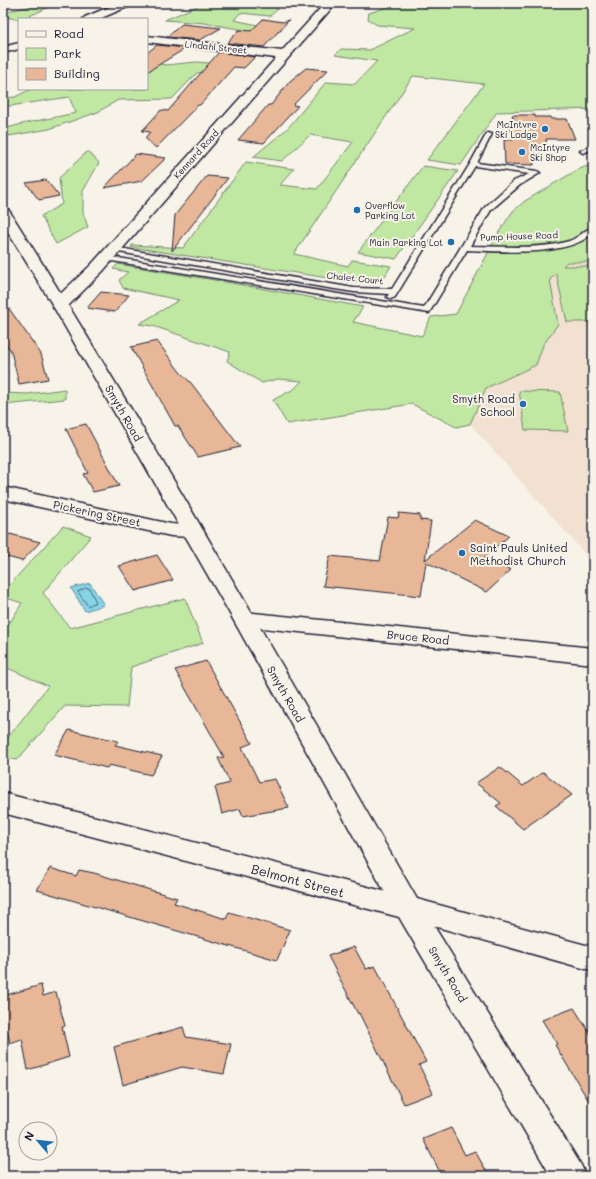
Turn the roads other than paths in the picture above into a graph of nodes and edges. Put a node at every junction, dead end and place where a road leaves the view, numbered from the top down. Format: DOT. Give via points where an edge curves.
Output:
graph roads {
  1 [pos="128,3"];
  2 [pos="331,3"];
  3 [pos="91,18"];
  4 [pos="148,39"];
  5 [pos="18,46"];
  6 [pos="3,50"];
  7 [pos="285,55"];
  8 [pos="488,134"];
  9 [pos="593,148"];
  10 [pos="583,151"];
  11 [pos="473,164"];
  12 [pos="3,212"];
  13 [pos="593,229"];
  14 [pos="465,248"];
  15 [pos="110,253"];
  16 [pos="394,292"];
  17 [pos="60,304"];
  18 [pos="387,305"];
  19 [pos="3,493"];
  20 [pos="191,531"];
  21 [pos="244,619"];
  22 [pos="593,656"];
  23 [pos="3,803"];
  24 [pos="408,908"];
  25 [pos="593,959"];
  26 [pos="568,1176"];
  1 -- 3 [label="street"];
  2 -- 7 [label="street, Kennard Road"];
  4 -- 7 [label="street, Lindahl Street"];
  5 -- 6 [label="street"];
  7 -- 15 [label="street, Kennard Road"];
  8 -- 11 [label="lane"];
  9 -- 10 [label="lane"];
  11 -- 14 [label="lane" via="537,173 517,183 488,209"];
  11 -- 16 [label="lane"];
  12 -- 17 [label="street, Smyth Road"];
  13 -- 14 [label="lane, Pump House Road" via="582,239 559,245"];
  14 -- 18 [label="lane" via="426,311"];
  15 -- 16 [label="lane, Chalet Court" via="354,290"];
  15 -- 17 [label="street, Kennard Road"];
  15 -- 18 [label="lane, Chalet Court"];
  16 -- 18 [label="lane, Chalet Court"];
  17 -- 20 [label="street, Smyth Road"];
  19 -- 20 [label="street, Pickering Street" via="171,530"];
  20 -- 21 [label="street, Smyth Road"];
  21 -- 22 [label="street, Bruce Road"];
  21 -- 24 [label="street, Smyth Road"];
  23 -- 24 [label="street, Belmont Street"];
  24 -- 25 [label="street, Belmont Street"];
  24 -- 26 [label="street, Smyth Road"];
}
